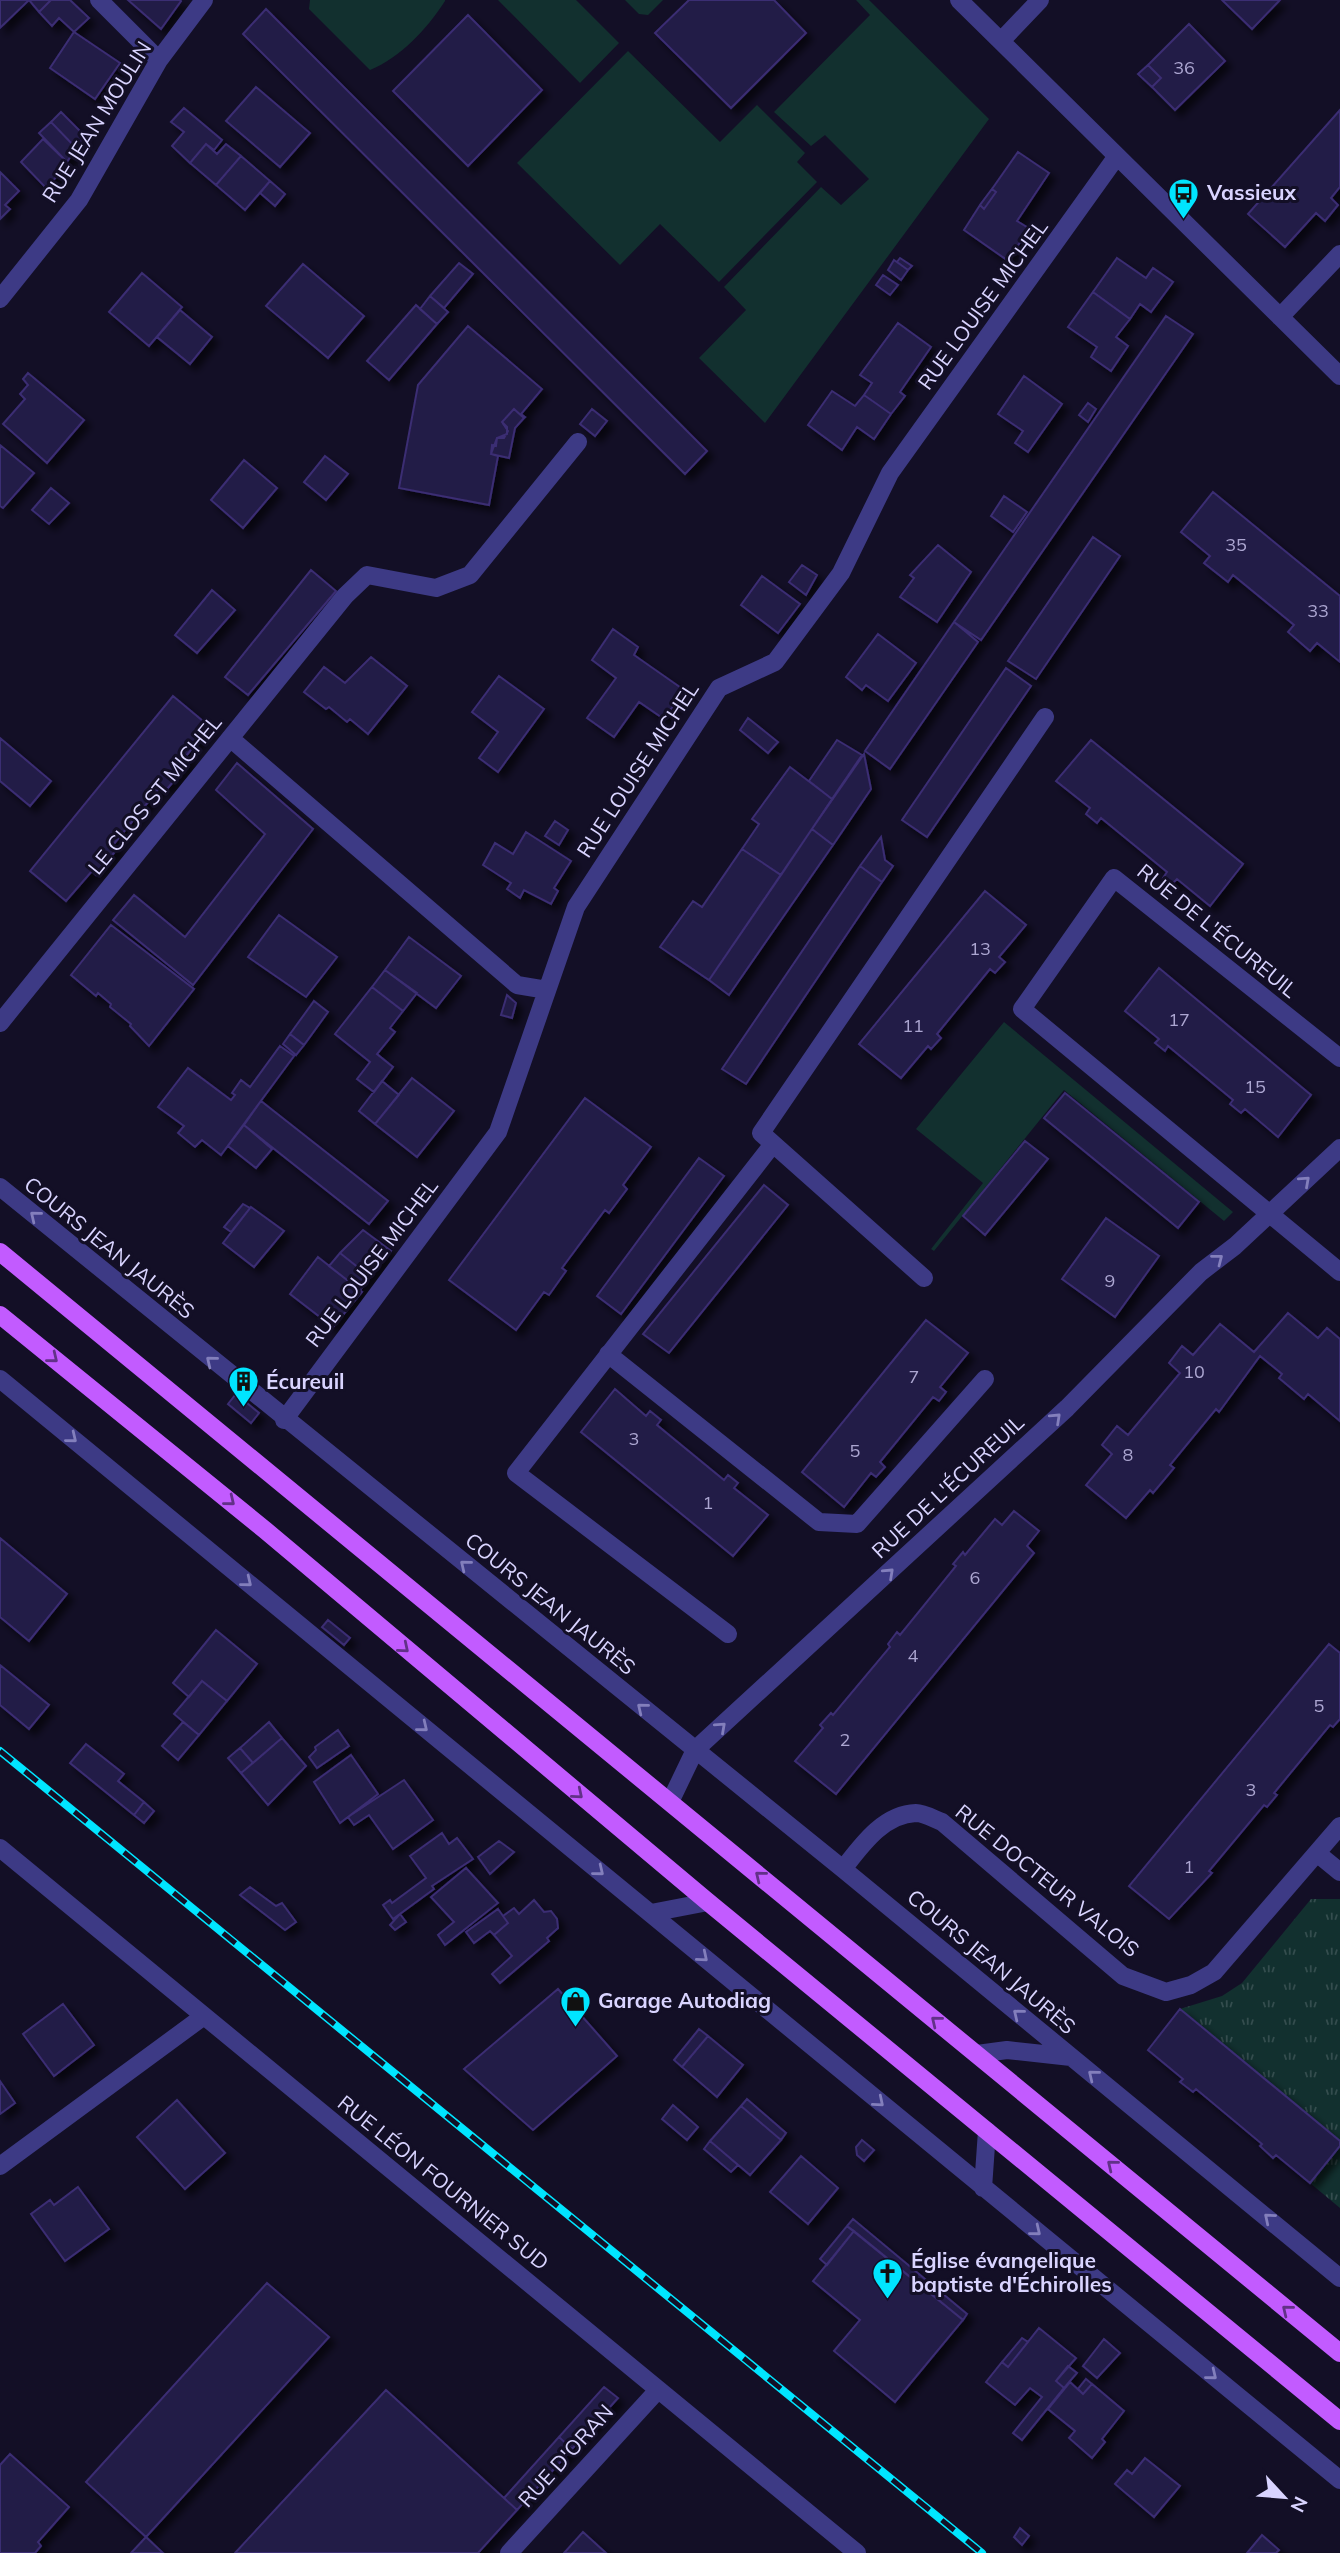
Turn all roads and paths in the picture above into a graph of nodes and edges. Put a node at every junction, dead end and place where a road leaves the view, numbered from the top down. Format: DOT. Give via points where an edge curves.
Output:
graph roads {
  1 [pos="99,0"];
  2 [pos="204,0"];
  3 [pos="958,0"];
  4 [pos="1040,0"];
  5 [pos="1001,41"];
  6 [pos="159,60"];
  7 [pos="1117,156"];
  8 [pos="1340,254"];
  9 [pos="0,299"];
  10 [pos="1280,317"];
  11 [pos="1340,376"];
  12 [pos="579,442"];
  13 [pos="1045,716"];
  14 [pos="230,738"];
  15 [pos="547,990"];
  16 [pos="0,1023"];
  17 [pos="1340,1058"];
  18 [pos="773,1144"];
  19 [pos="1340,1148"];
  20 [pos="0,1187"];
  21 [pos="1270,1213"];
  22 [pos="0,1252"];
  23 [pos="1340,1272"];
  24 [pos="924,1278"];
  25 [pos="0,1315"];
  26 [pos="608,1354"];
  27 [pos="0,1379"];
  28 [pos="985,1379"];
  29 [pos="284,1420"];
  30 [pos="728,1634"];
  31 [pos="695,1751"];
  32 [pos="670,1802"];
  33 [pos="1340,1826"];
  34 [pos="0,1848"];
  35 [pos="1318,1854"];
  36 [pos="843,1869"];
  37 [pos="1340,1872"];
  38 [pos="708,1902"];
  39 [pos="651,1913"];
  40 [pos="204,2016"];
  41 [pos="977,2054"];
  42 [pos="1071,2057"];
  43 [pos="987,2131"];
  44 [pos="0,2166"];
  45 [pos="983,2188"];
  46 [pos="1340,2278"];
  47 [pos="1340,2353"];
  48 [pos="658,2390"];
  49 [pos="1340,2421"];
  50 [pos="1340,2480"];
  51 [pos="509,2553"];
  52 [pos="856,2553"];
  1 -- 6 [label="street"];
  2 -- 6 [label="street, RUE JEAN MOULIN"];
  3 -- 5 [label="street"];
  4 -- 5 [label="street"];
  5 -- 7 [label="street"];
  6 -- 9 [label="street, RUE JEAN MOULIN" via="79,200"];
  7 -- 10 [label="street"];
  7 -- 15 [label="street, RUE LOUISE MICHEL" via="890,473 841,573 775,662 719,688 576,908"];
  8 -- 10 [label="street"];
  10 -- 11 [label="street"];
  12 -- 14 [label="street, LE CLOS ST MICHEL" via="470,575 436,588 367,575"];
  13 -- 18 [label="street" via="761,1133"];
  14 -- 15 [label="street" via="517,985"];
  14 -- 16 [label="street, LE CLOS ST MICHEL"];
  15 -- 29 [label="street, RUE LOUISE MICHEL" via="498,1132"];
  17 -- 21 [label="street, RUE DE L'ÉCUREUIL" via="1114,877 1022,1009"];
  18 -- 24 [label="street"];
  18 -- 26 [label="street"];
  21 -- 19 [label="street, RUE DE L'ÉCUREUIL, one-way"];
  29 -- 20 [label="street, COURS JEAN JAURÈS, one-way"];
  21 -- 23 [label="street"];
  31 -- 21 [label="street, RUE DE L'ÉCUREUIL, one-way" via="1067,1408 1201,1272"];
  22 -- 32 [label="main road"];
  25 -- 38 [label="main road, one-way" via="265,1530"];
  26 -- 28 [label="street, RUE DE L'ÉCUREUIL" via="819,1522 857,1524"];
  26 -- 30 [label="street" via="516,1473"];
  27 -- 39 [label="street, one-way"];
  31 -- 29 [label="street, COURS JEAN JAURÈS, one-way"];
  31 -- 32 [label="street, RUE DE L'ÉCUREUIL"];
  31 -- 36 [label="street, COURS JEAN JAURÈS"];
  41 -- 32 [label="main road, one-way"];
  33 -- 35 [label="street, RUE DOCTEUR VALOIS"];
  34 -- 40 [label="street, RUE LÉON FOURNIER SUD"];
  35 -- 36 [label="street, RUE DOCTEUR VALOIS" via="1214,1972 1166,1992 1123,1976 942,1822 917,1813 895,1818 870,1835"];
  35 -- 37 [label="street"];
  42 -- 36 [label="street, COURS JEAN JAURÈS, one-way"];
  38 -- 39 [label="street"];
  38 -- 43 [label="main road"];
  39 -- 45 [label="street, one-way"];
  40 -- 44 [label="street"];
  40 -- 48 [label="street, RUE LÉON FOURNIER SUD"];
  41 -- 42 [label="street, COURS JEAN JAURÈS" via="1007,2050"];
  47 -- 41 [label="main road, one-way"];
  46 -- 42 [label="street, COURS JEAN JAURÈS, one-way"];
  43 -- 45 [label="street"];
  43 -- 49 [label="main road"];
  45 -- 50 [label="street, one-way"];
  48 -- 51 [label="street, RUE D'ORAN"];
  48 -- 52 [label="street, RUE LÉON FOURNIER SUD"];
}
